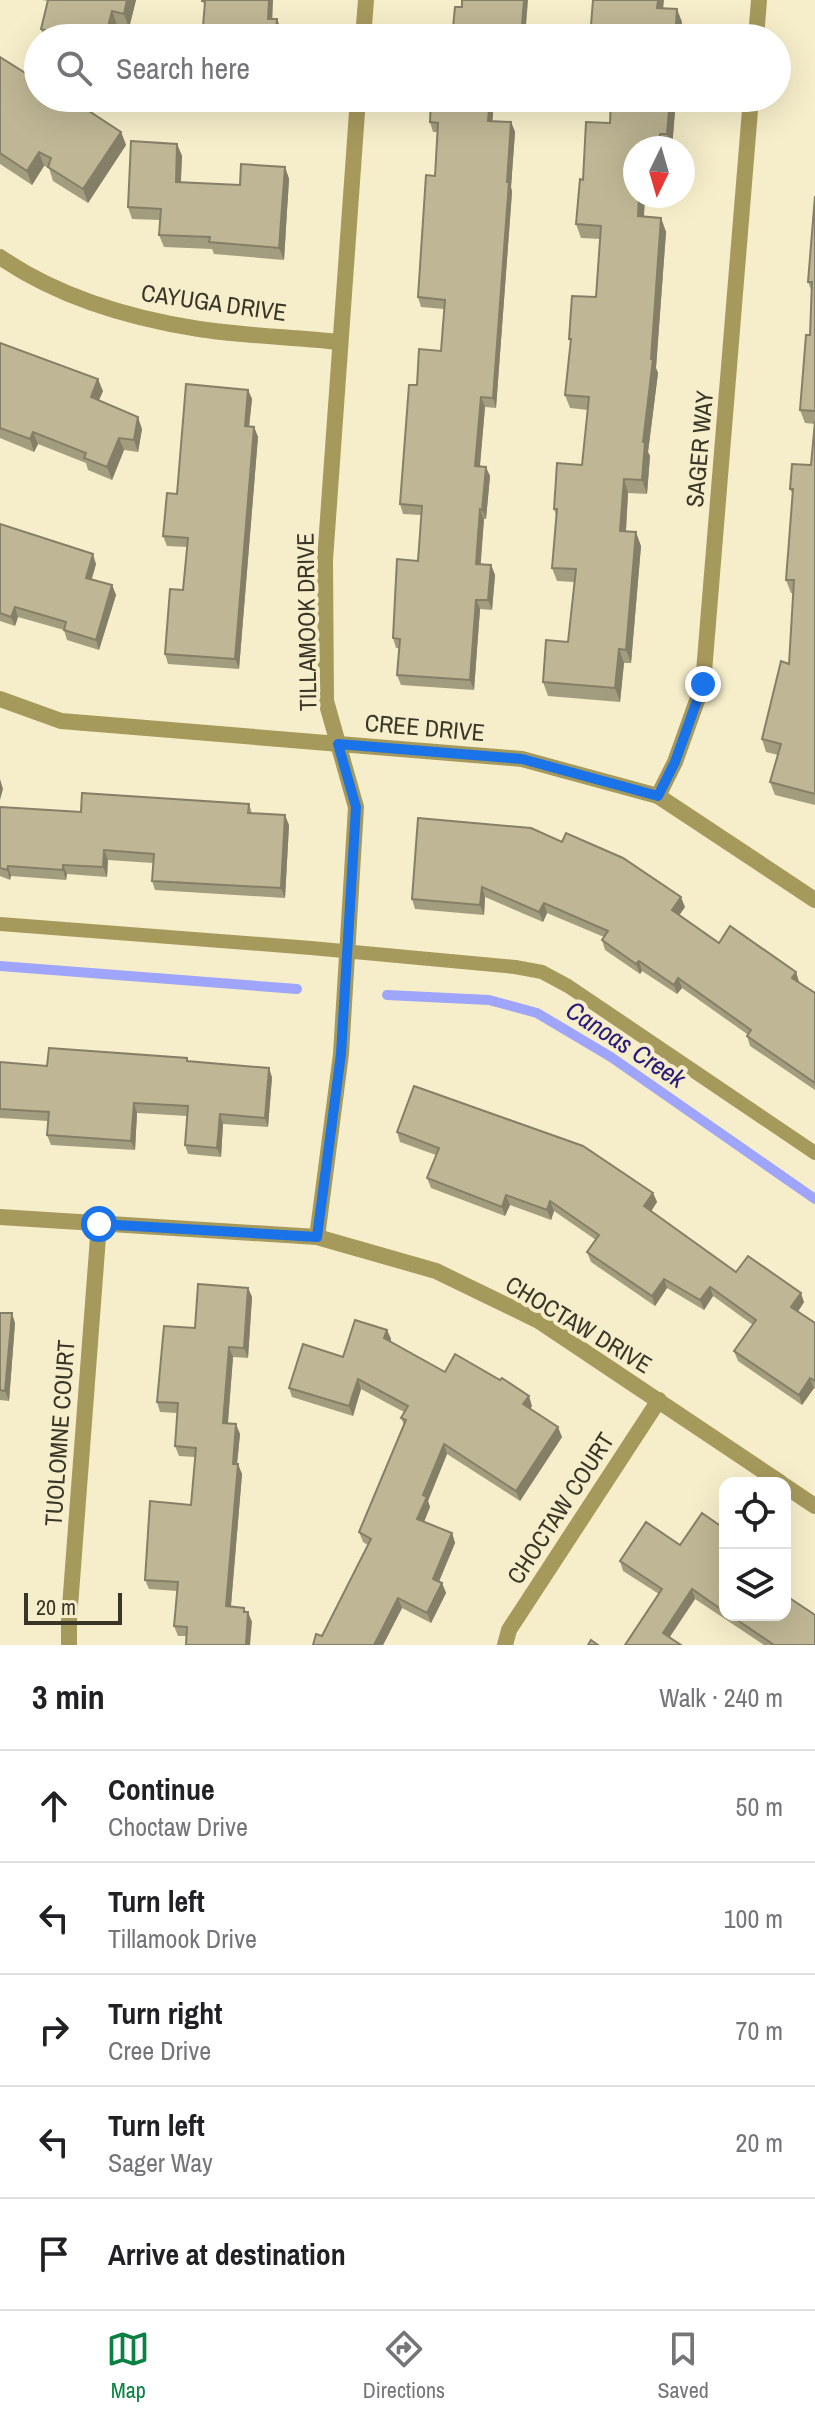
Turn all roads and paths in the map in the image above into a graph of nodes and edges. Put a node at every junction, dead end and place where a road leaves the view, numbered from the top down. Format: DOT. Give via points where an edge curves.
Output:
graph roads {
  1 [pos="366,0"];
  2 [pos="759,0"];
  3 [pos="364,24"];
  4 [pos="757,24"];
  5 [pos="357,112"];
  6 [pos="750,112"];
  7 [pos="0,257"];
  8 [pos="339,342"];
  9 [pos="0,699"];
  10 [pos="338,744"];
  11 [pos="658,796"];
  12 [pos="815,900"];
  13 [pos="0,924"];
  14 [pos="347,951"];
  15 [pos="815,1153"];
  16 [pos="0,1217"];
  17 [pos="99,1224"];
  18 [pos="317,1237"];
  19 [pos="659,1400"];
  20 [pos="773,1477"];
  21 [pos="791,1490"];
  22 [pos="815,1506"];
  23 [pos="69,1645"];
  24 [pos="505,1645"];
  1 -- 3 [label="street"];
  2 -- 4 [label="street"];
  5 -- 8 [label="street, TILLAMOOK DRIVE"];
  6 -- 11 [label="street, SAGER WAY" via="703,684"];
  7 -- 8 [label="street, CAYUGA DRIVE" via="26,275 118,313 201,329"];
  8 -- 10 [label="street, TILLAMOOK DRIVE" via="325,560 326,701"];
  9 -- 10 [label="street, CREE DRIVE" via="61,721"];
  10 -- 11 [label="street, CREE DRIVE" via="522,759"];
  10 -- 14 [label="street, TILLAMOOK DRIVE" via="356,807"];
  11 -- 12 [label="street, CREE DRIVE"];
  13 -- 14 [label="lane"];
  14 -- 15 [label="lane" via="542,972"];
  14 -- 18 [label="street, TILLAMOOK DRIVE" via="341,1054"];
  16 -- 17 [label="street, CHOCTAW DRIVE"];
  17 -- 18 [label="street, CHOCTAW DRIVE"];
  17 -- 23 [label="street, TUOLOMNE COURT"];
  18 -- 19 [label="street, CHOCTAW DRIVE" via="436,1271 539,1321"];
  19 -- 20 [label="street, CHOCTAW DRIVE"];
  19 -- 24 [label="street, CHOCTAW COURT" via="509,1630"];
  21 -- 22 [label="street, CHOCTAW DRIVE"];
}
